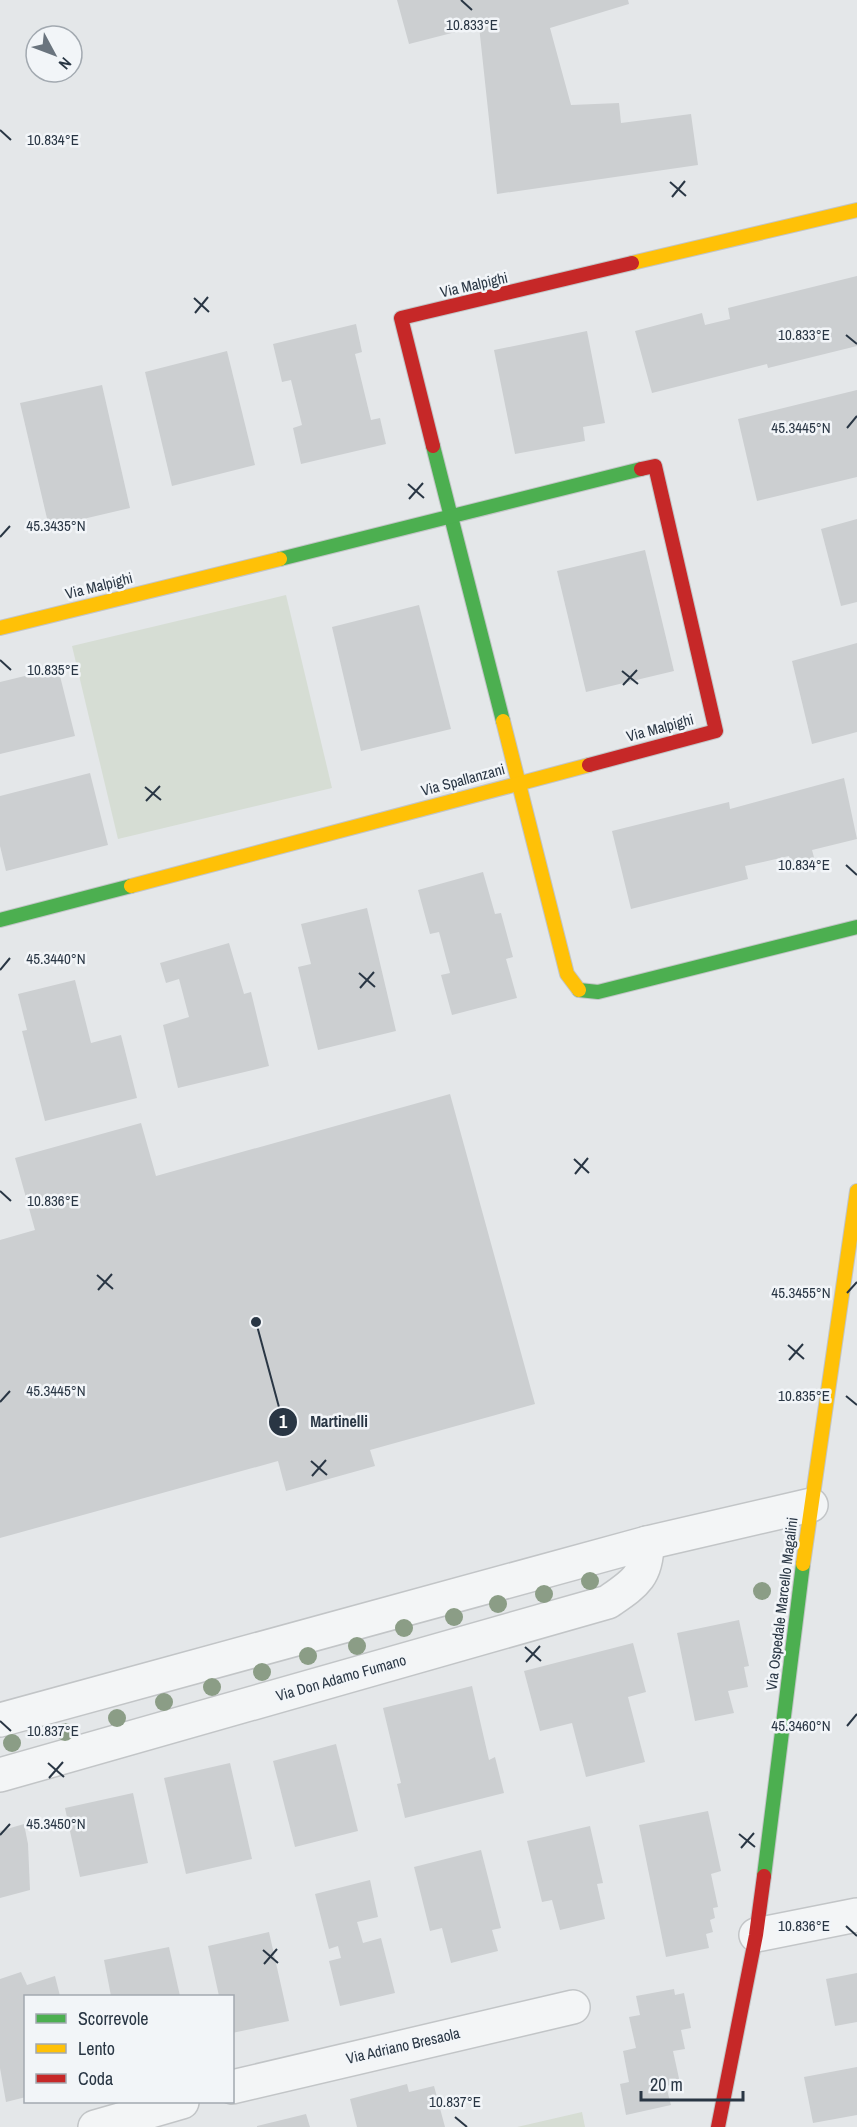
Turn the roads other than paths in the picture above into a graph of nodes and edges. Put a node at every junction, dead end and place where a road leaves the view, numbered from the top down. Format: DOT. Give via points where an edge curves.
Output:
graph roads {
  1 [pos="857,210"];
  2 [pos="451,516"];
  3 [pos="0,628"];
  4 [pos="518,783"];
  5 [pos="0,920"];
  6 [pos="857,927"];
  7 [pos="857,1192"];
  8 [pos="811,1505"];
  9 [pos="647,1543"];
  10 [pos="0,1719"];
  11 [pos="0,1775"];
  12 [pos="857,1915"];
  13 [pos="756,1935"];
  14 [pos="573,2007"];
  15 [pos="234,2087"];
  16 [pos="179,2103"];
  17 [pos="95,2127"];
  18 [pos="718,2127"];
  1 -- 2 [label="street, Via Malpighi" via="401,318"];
  2 -- 3 [label="street, Via Malpighi"];
  2 -- 4 [label="street, Via Malpighi"];
  2 -- 4 [label="street, Via Malpighi" via="655,466 716,731"];
  4 -- 5 [label="street, Via Spallanzani"];
  4 -- 6 [label="street, Via Spallanzani" via="567,974 579,990 598,992"];
  7 -- 8 [label="street, Via Ospedale Marcello Magalini"];
  8 -- 9 [label="street"];
  8 -- 13 [label="street, Via Ospedale Marcello Magalini"];
  9 -- 10 [label="street"];
  9 -- 11 [label="street, Via Don Adamo Fumano" via="647,1561 637,1582 608,1602"];
  12 -- 13 [label="street"];
  13 -- 18 [label="street, Via Ospedale Marcello Magalini"];
  14 -- 15 [label="street, Via Adriano Bresaola"];
  16 -- 17 [label="street"];
}
